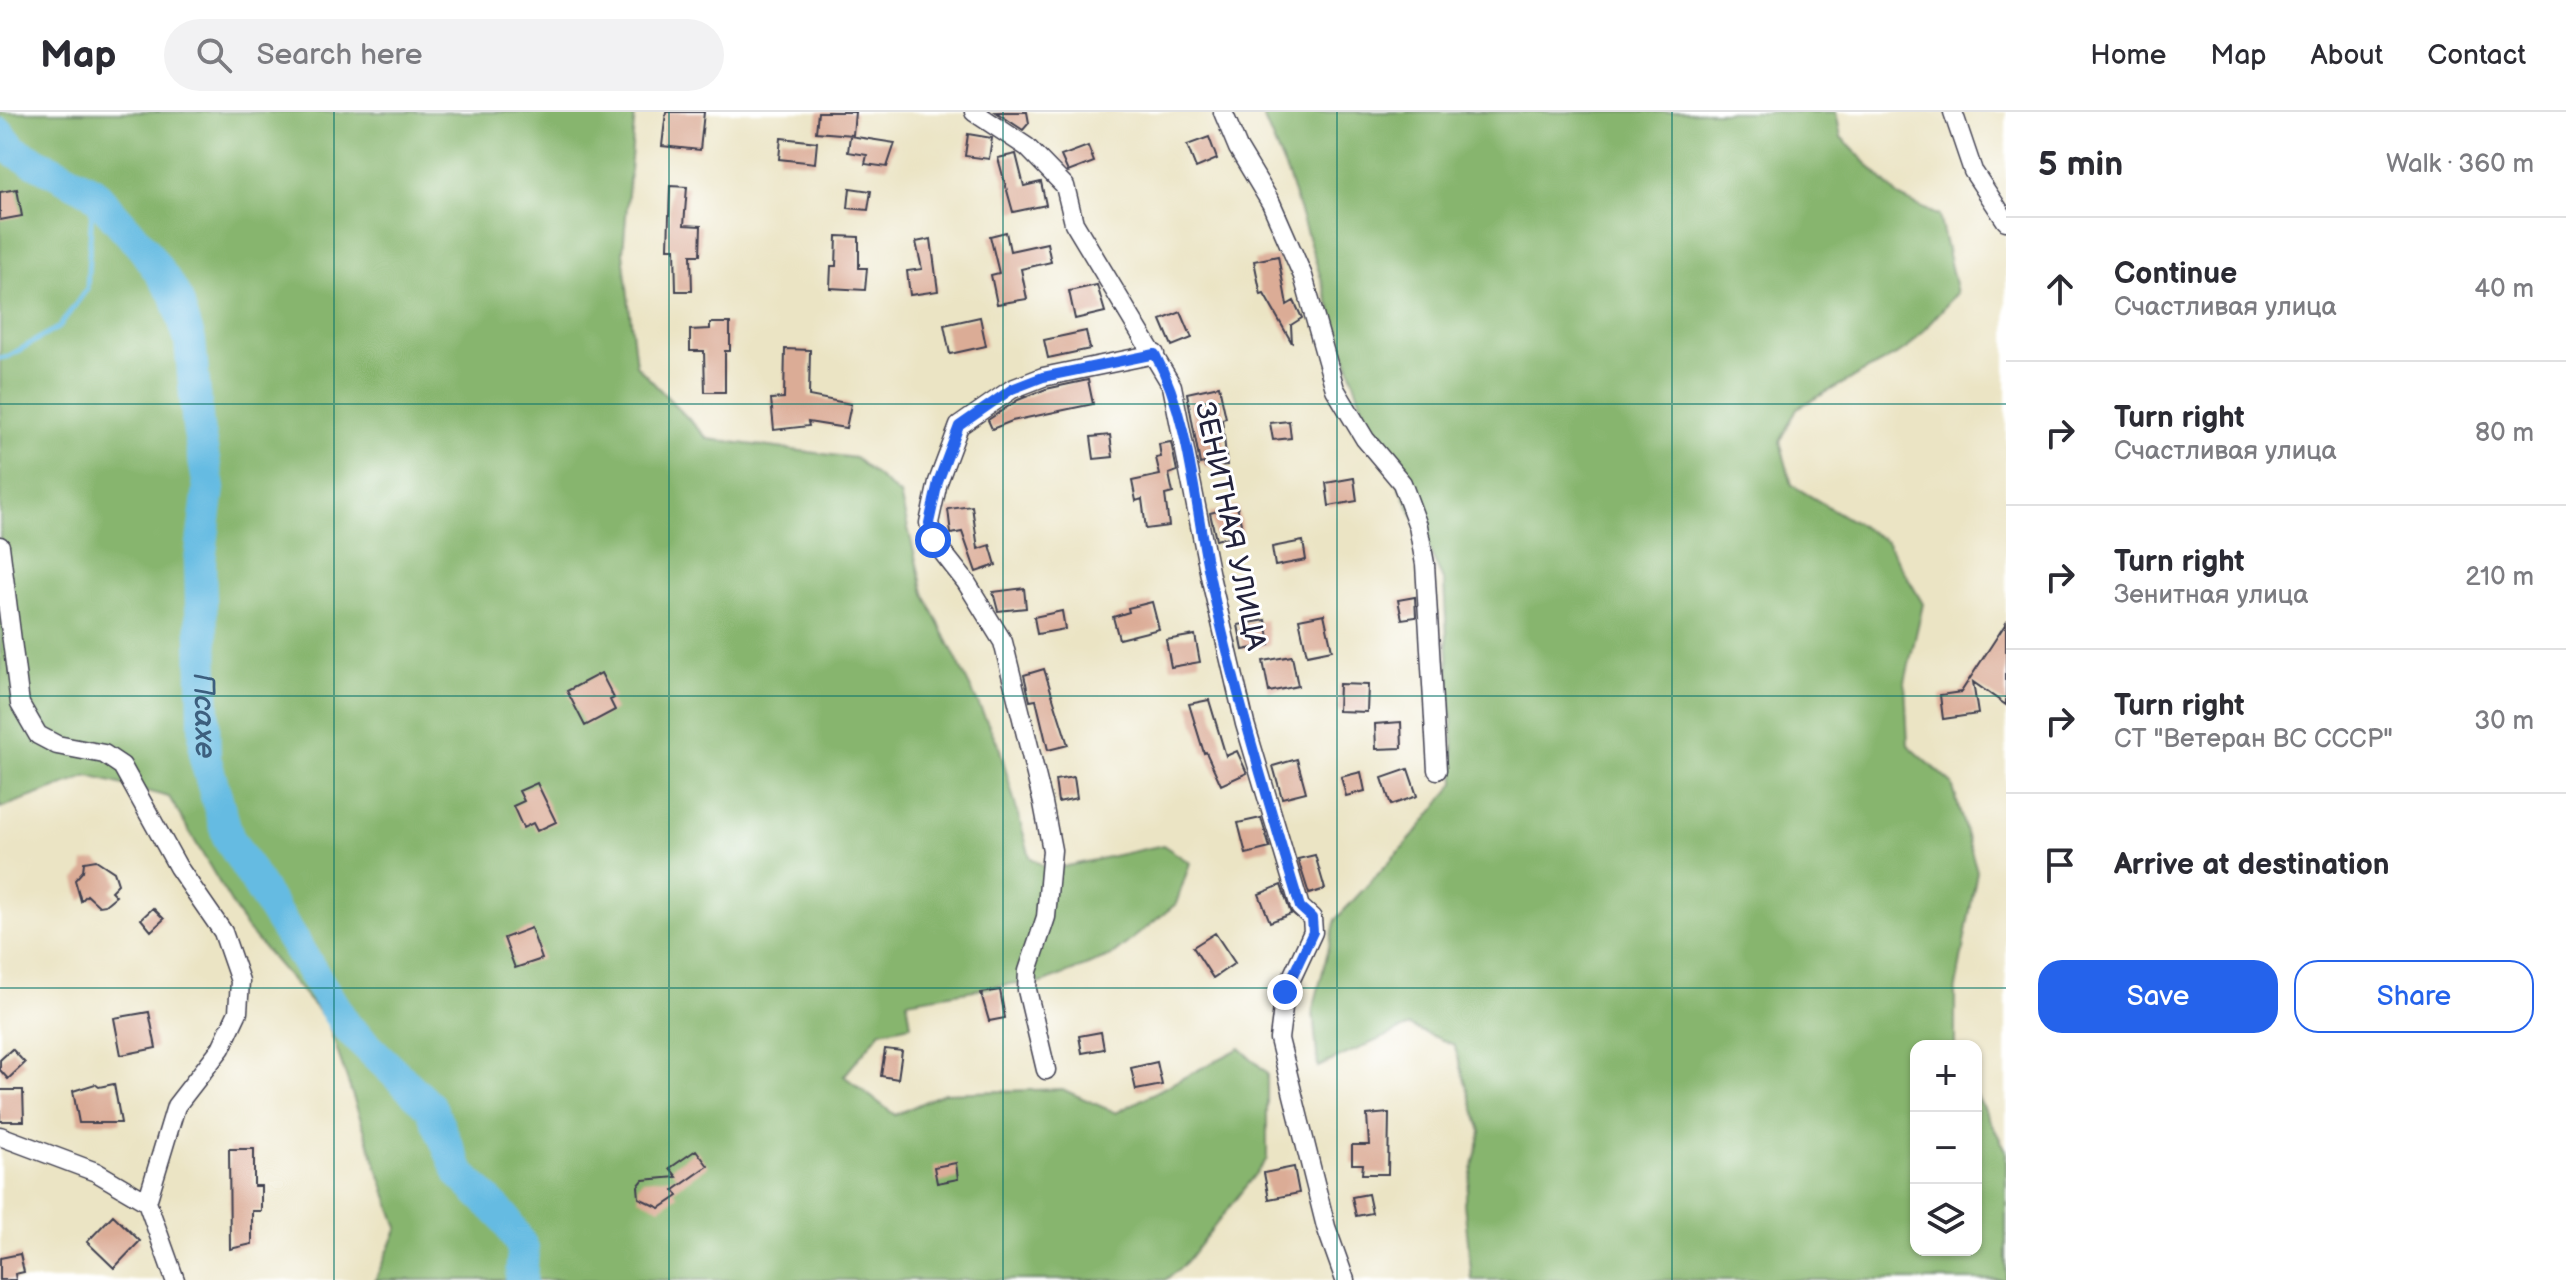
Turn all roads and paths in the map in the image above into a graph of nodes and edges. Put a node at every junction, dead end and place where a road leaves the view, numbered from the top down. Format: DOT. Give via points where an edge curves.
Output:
graph roads {
  1 [pos="974,112"];
  2 [pos="1223,112"];
  3 [pos="1953,112"];
  4 [pos="2006,221"];
  5 [pos="1155,354"];
  6 [pos="0,546"];
  7 [pos="1437,770"];
  8 [pos="1046,1070"];
  9 [pos="0,1136"];
  10 [pos="147,1202"];
  11 [pos="175,1280"];
  12 [pos="1345,1280"];
  1 -- 5 [label="street, ЗЕНИТНАЯ УЛИЦА" via="1027,147 1065,186 1074,223"];
  2 -- 7 [label="street" via="1303,276 1335,389 1365,439 1402,483 1418,526 1425,564"];
  3 -- 4 [label="street" via="1973,171"];
  5 -- 8 [label="street" via="1032,381 959,426 929,523 933,540 1003,642 1043,803 1052,850 1050,877 1046,917 1027,990"];
  5 -- 12 [label="street, ЗЕНИТНАЯ УЛИЦА" via="1172,386 1245,724 1300,907 1313,932 1285,992 1279,1039 1326,1227"];
  6 -- 10 [label="street" via="20,704 38,735 57,745 104,754 122,766 173,859 223,932 240,981 238,1012 221,1048 176,1106"];
  9 -- 10 [label="street" via="96,1172"];
  10 -- 11 [label="street"];
}
